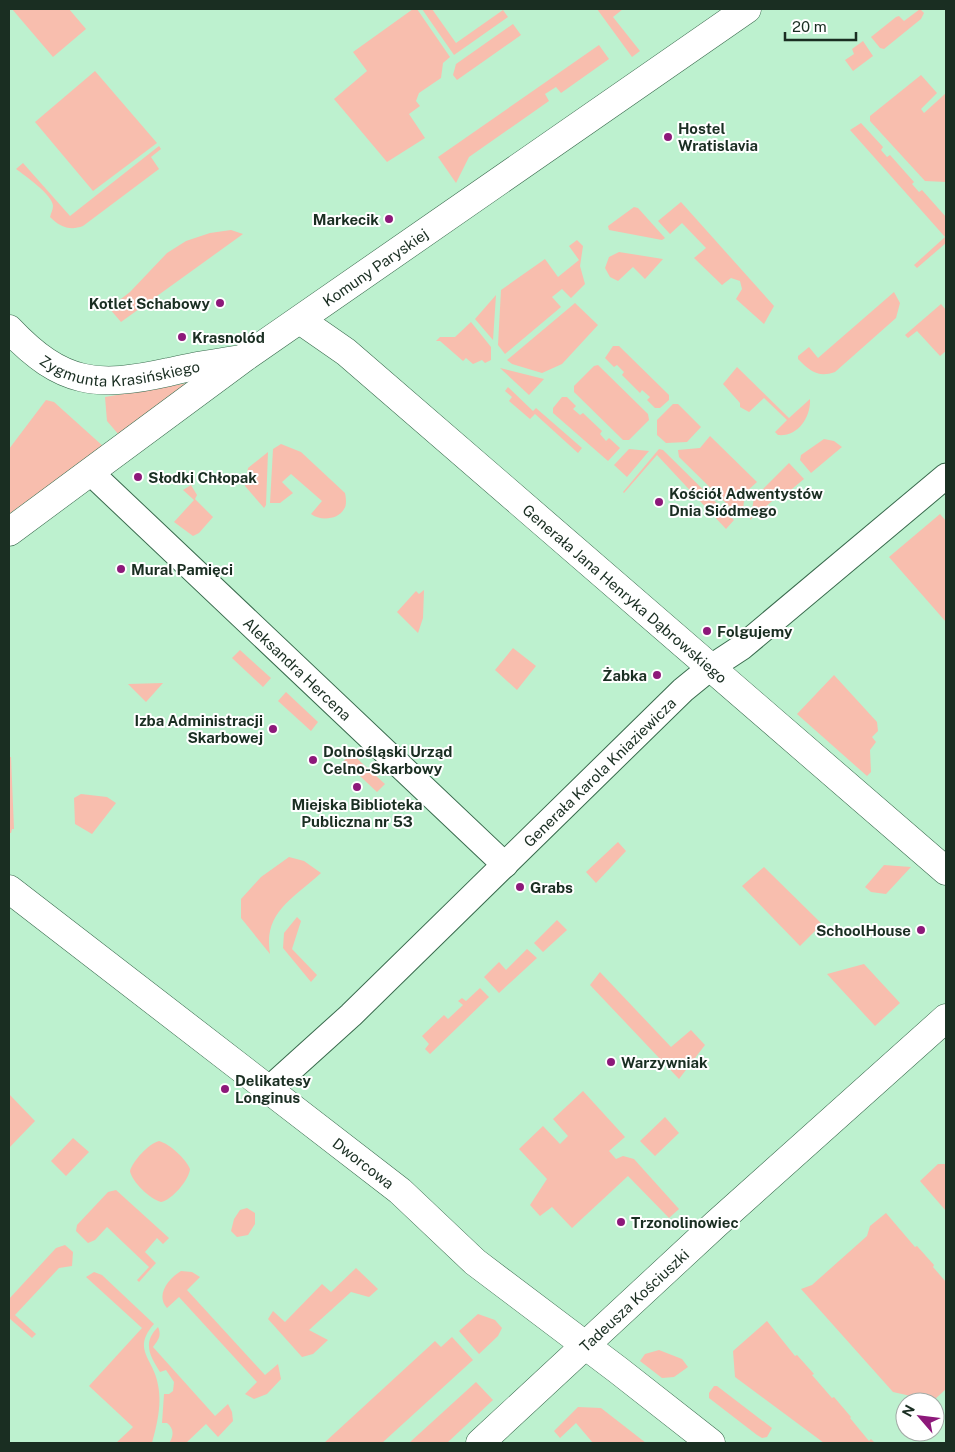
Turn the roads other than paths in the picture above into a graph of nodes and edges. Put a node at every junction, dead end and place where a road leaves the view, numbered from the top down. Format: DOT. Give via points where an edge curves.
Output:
graph roads {
  1 [pos="747,9"];
  2 [pos="300,320"];
  3 [pos="9,329"];
  4 [pos="244,358"];
  5 [pos="90,472"];
  6 [pos="946,476"];
  7 [pos="9,532"];
  8 [pos="710,668"];
  9 [pos="504,865"];
  10 [pos="946,870"];
  11 [pos="9,889"];
  12 [pos="946,1018"];
  13 [pos="269,1089"];
  14 [pos="584,1345"];
  15 [pos="480,1443"];
  16 [pos="711,1443"];
  1 -- 2 [label="street, Komuny Paryskiej"];
  2 -- 4 [label="street, Komuny Paryskiej"];
  2 -- 8 [label="street, Generała Jana Henryka Dąbrowskiego" via="346,352"];
  3 -- 4 [label="street, Zygmunta Krasińskiego" via="51,365 66,374 92,381 145,378"];
  4 -- 5 [label="street, Komuny Paryskiej"];
  5 -- 7 [label="street, Komuny Paryskiej"];
  5 -- 9 [label="street, Aleksandra Hercena"];
  6 -- 8 [label="street, Generała Karola Kniaziewicza" via="742,647"];
  8 -- 9 [label="street, Generała Karola Kniaziewicza" via="676,696"];
  8 -- 10 [label="street, Generała Jana Henryka Dąbrowskiego" via="754,702"];
  9 -- 13 [label="street, Generała Karola Kniaziewicza"];
  11 -- 13 [label="street, Dworcowa"];
  12 -- 14 [label="street, Tadeusza Kościuszki"];
  13 -- 14 [label="street, Dworcowa" via="400,1190 474,1262"];
  14 -- 15 [label="street, Tadeusza Kościuszki"];
  14 -- 16 [label="street, Dworcowa"];
}
